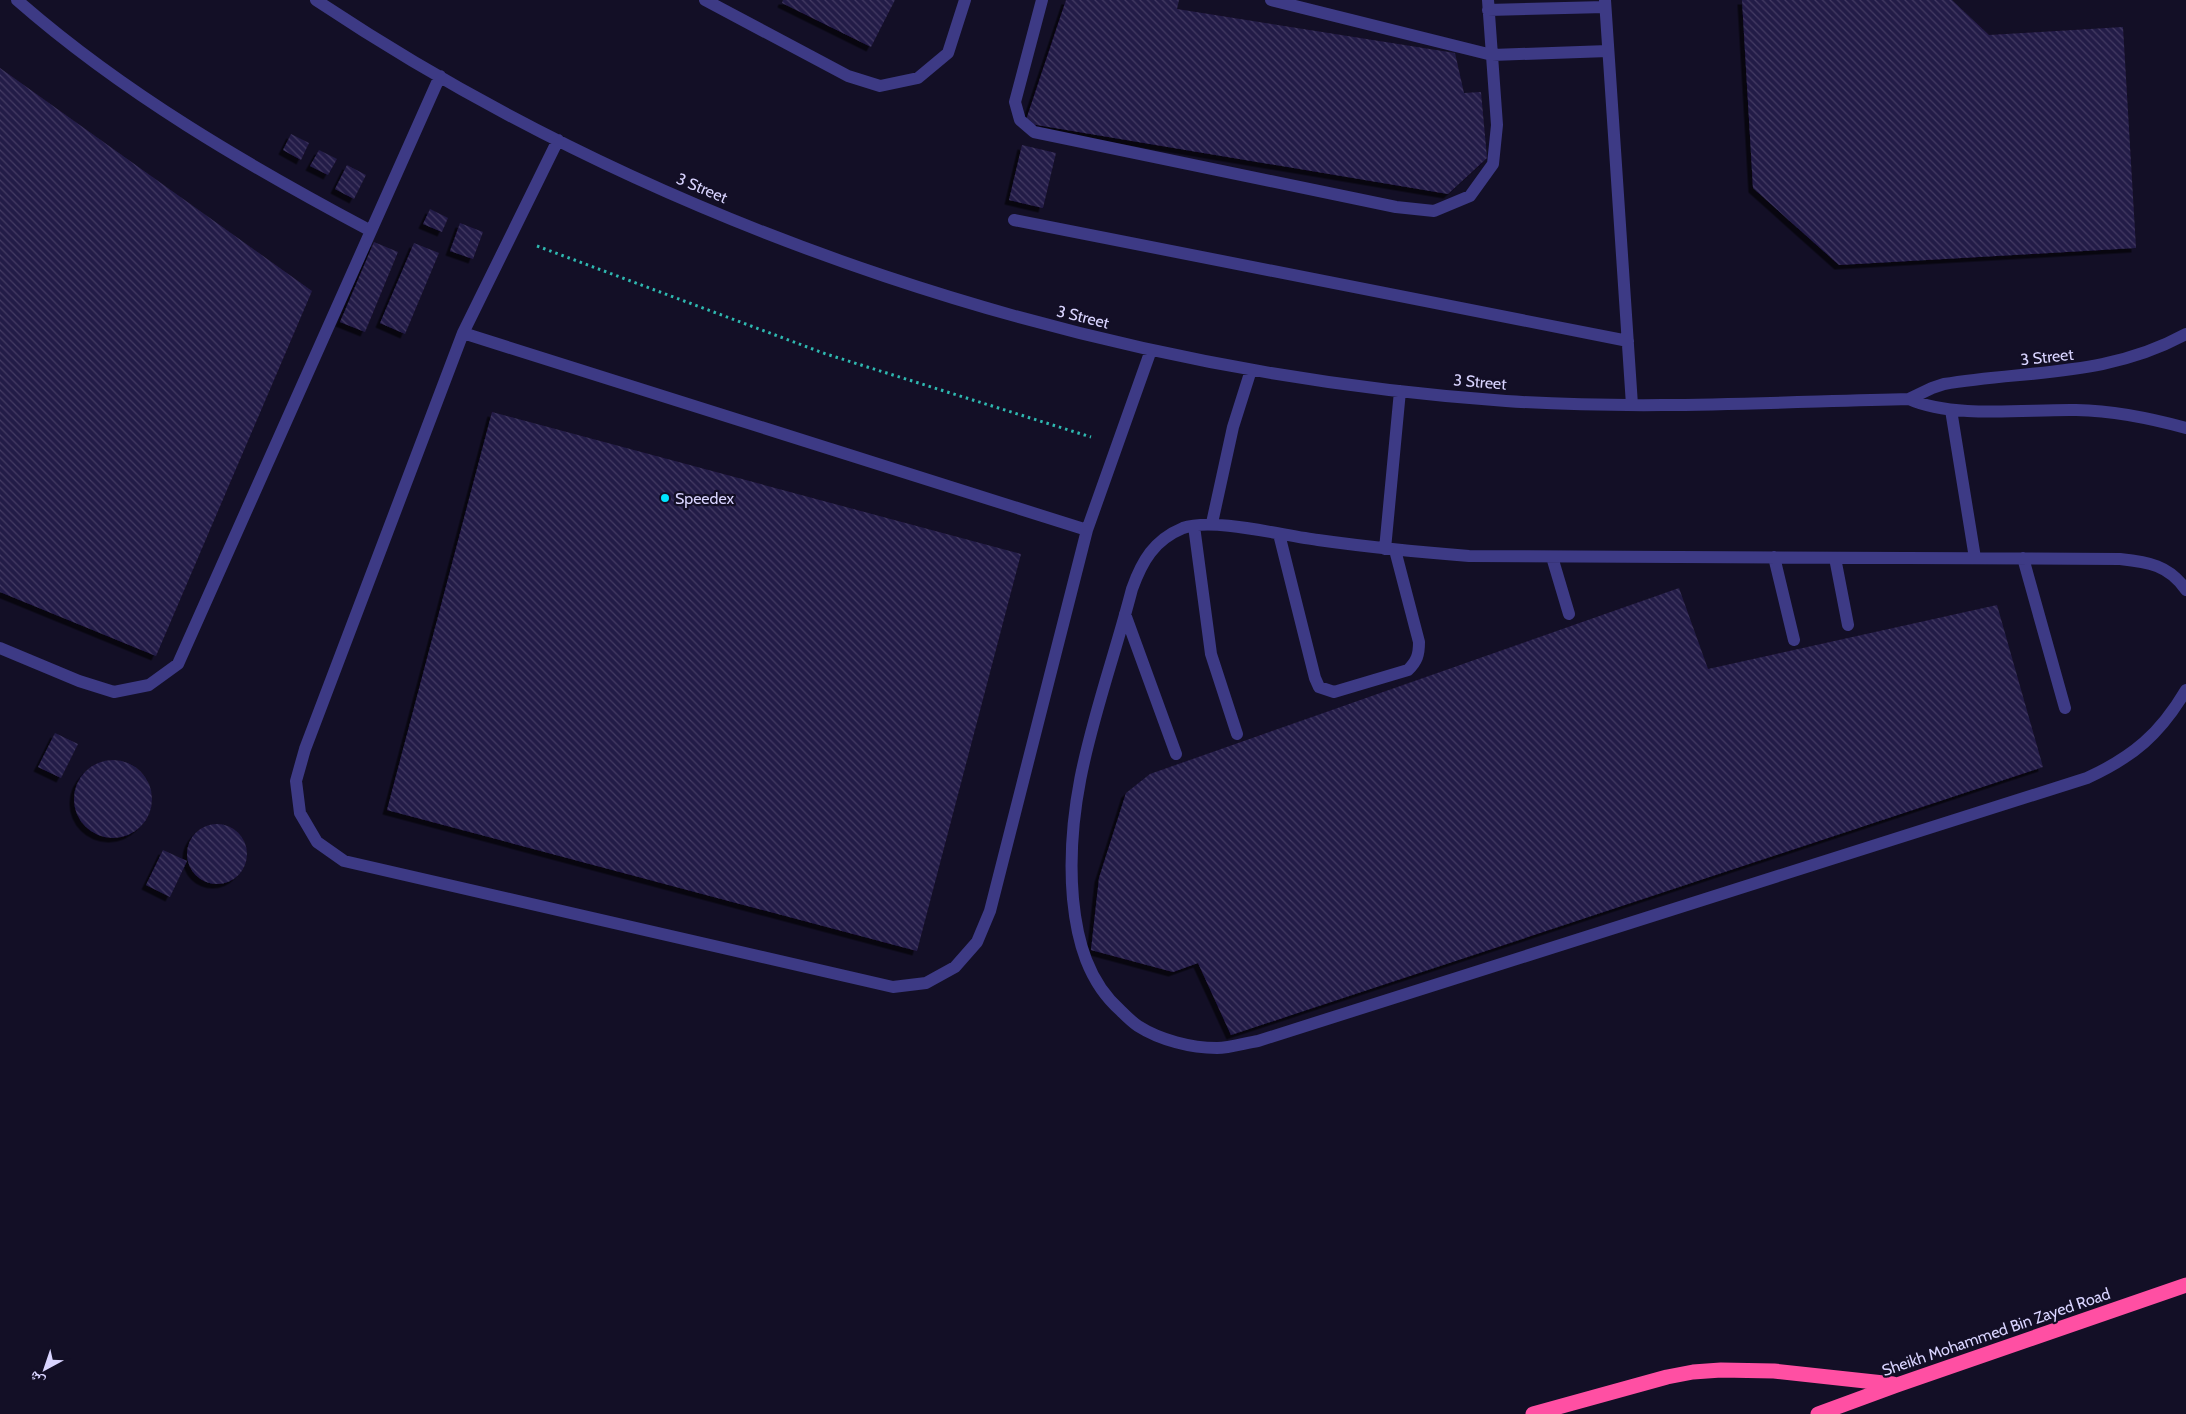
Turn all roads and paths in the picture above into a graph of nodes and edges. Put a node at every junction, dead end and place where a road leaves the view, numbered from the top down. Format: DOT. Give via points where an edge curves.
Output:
graph roads {
  1 [pos="17,0"];
  2 [pos="316,0"];
  3 [pos="705,0"];
  4 [pos="965,0"];
  5 [pos="1042,0"];
  6 [pos="1271,0"];
  7 [pos="1605,4"];
  8 [pos="1488,5"];
  9 [pos="1608,51"];
  10 [pos="1492,55"];
  11 [pos="440,76"];
  12 [pos="558,140"];
  13 [pos="1014,220"];
  14 [pos="371,231"];
  15 [pos="510,236"];
  16 [pos="463,333"];
  17 [pos="2186,334"];
  18 [pos="1628,341"];
  19 [pos="1151,350"];
  20 [pos="1250,370"];
  21 [pos="1400,391"];
  22 [pos="1909,399"];
  23 [pos="1632,405"];
  24 [pos="1951,410"];
  25 [pos="2186,428"];
  26 [pos="1118,446"];
  27 [pos="1212,523"];
  28 [pos="1194,526"];
  29 [pos="1087,530"];
  30 [pos="1279,534"];
  31 [pos="1390,550"];
  32 [pos="1552,556"];
  33 [pos="1774,557"];
  34 [pos="1836,558"];
  35 [pos="1975,558"];
  36 [pos="2023,558"];
  37 [pos="2186,590"];
  38 [pos="1125,614"];
  39 [pos="1568,614"];
  40 [pos="1848,625"];
  41 [pos="1794,640"];
  42 [pos="0,648"];
  43 [pos="2186,690"];
  44 [pos="2065,708"];
  45 [pos="1237,734"];
  46 [pos="1176,754"];
  47 [pos="2186,1285"];
  48 [pos="1897,1384"];
  49 [pos="1533,1414"];
  50 [pos="1818,1414"];
  1 -- 14 [label="street" via="105,69 191,128 280,182"];
  2 -- 11 [label="street, 3 Street"];
  3 -- 4 [label="street" via="848,76 880,86 918,78 948,53"];
  5 -- 10 [label="street" via="1015,102 1020,120 1034,132 1405,208 1434,211 1470,196 1493,164 1497,125"];
  6 -- 10 [label="street"];
  7 -- 8 [label="street"];
  7 -- 9 [label="street"];
  8 -- 10 [label="street"];
  9 -- 10 [label="street"];
  9 -- 18 [label="street"];
  11 -- 12 [label="street, 3 Street"];
  11 -- 14 [label="street"];
  12 -- 15 [label="street"];
  12 -- 19 [label="street, 3 Street" via="672,194 807,248 1029,320"];
  13 -- 18 [label="street"];
  14 -- 42 [label="street" via="178,664 149,686 114,692"];
  15 -- 16 [label="street"];
  15 -- 26 [label="path" via="826,354"];
  16 -- 29 [label="street"];
  16 -- 29 [label="street" via="305,749 296,781 300,813 317,842 344,861 893,987 926,982 955,967 966,955 977,942 990,911"];
  17 -- 22 [label="street, 3 Street" via="2143,354 2109,364 2074,371 1951,383"];
  18 -- 23 [label="street"];
  19 -- 20 [label="street, 3 Street"];
  19 -- 26 [label="street"];
  20 -- 21 [label="street, 3 Street"];
  20 -- 27 [label="street" via="1233,427"];
  21 -- 23 [label="street, 3 Street" via="1508,401"];
  21 -- 31 [label="street"];
  22 -- 23 [label="street, 3 Street"];
  22 -- 24 [label="street, 3 Street" via="1923,406"];
  24 -- 25 [label="street, 3 Street" via="2114,412"];
  24 -- 35 [label="street"];
  26 -- 29 [label="street"];
  27 -- 28 [label="street"];
  27 -- 30 [label="street"];
  28 -- 38 [label="street" via="1160,541 1142,563"];
  28 -- 45 [label="street" via="1211,654"];
  30 -- 31 [label="street"];
  30 -- 31 [label="street" via="1315,678 1319,687 1334,692 1408,670 1419,653 1419,642"];
  31 -- 32 [label="street" via="1469,556"];
  32 -- 33 [label="street"];
  32 -- 39 [label="street"];
  33 -- 34 [label="street"];
  33 -- 41 [label="street"];
  34 -- 35 [label="street"];
  34 -- 40 [label="street"];
  35 -- 36 [label="street"];
  36 -- 37 [label="street" via="2120,559 2151,563 2178,578"];
  36 -- 44 [label="street"];
  38 -- 43 [label="street" via="1077,791 1070,867 1075,922 1086,962 1107,998 1138,1026 1176,1043 1217,1048 1258,1041 2087,778 2134,752 2172,713"];
  38 -- 46 [label="street"];
  47 -- 48 [label="highway, Sheikh Mohammed Bin Zayed Road"];
  48 -- 49 [label="highway" via="1774,1371 1721,1370 1667,1377"];
  48 -- 50 [label="highway, Sheikh Mohammed Bin Zayed Road"];
}
